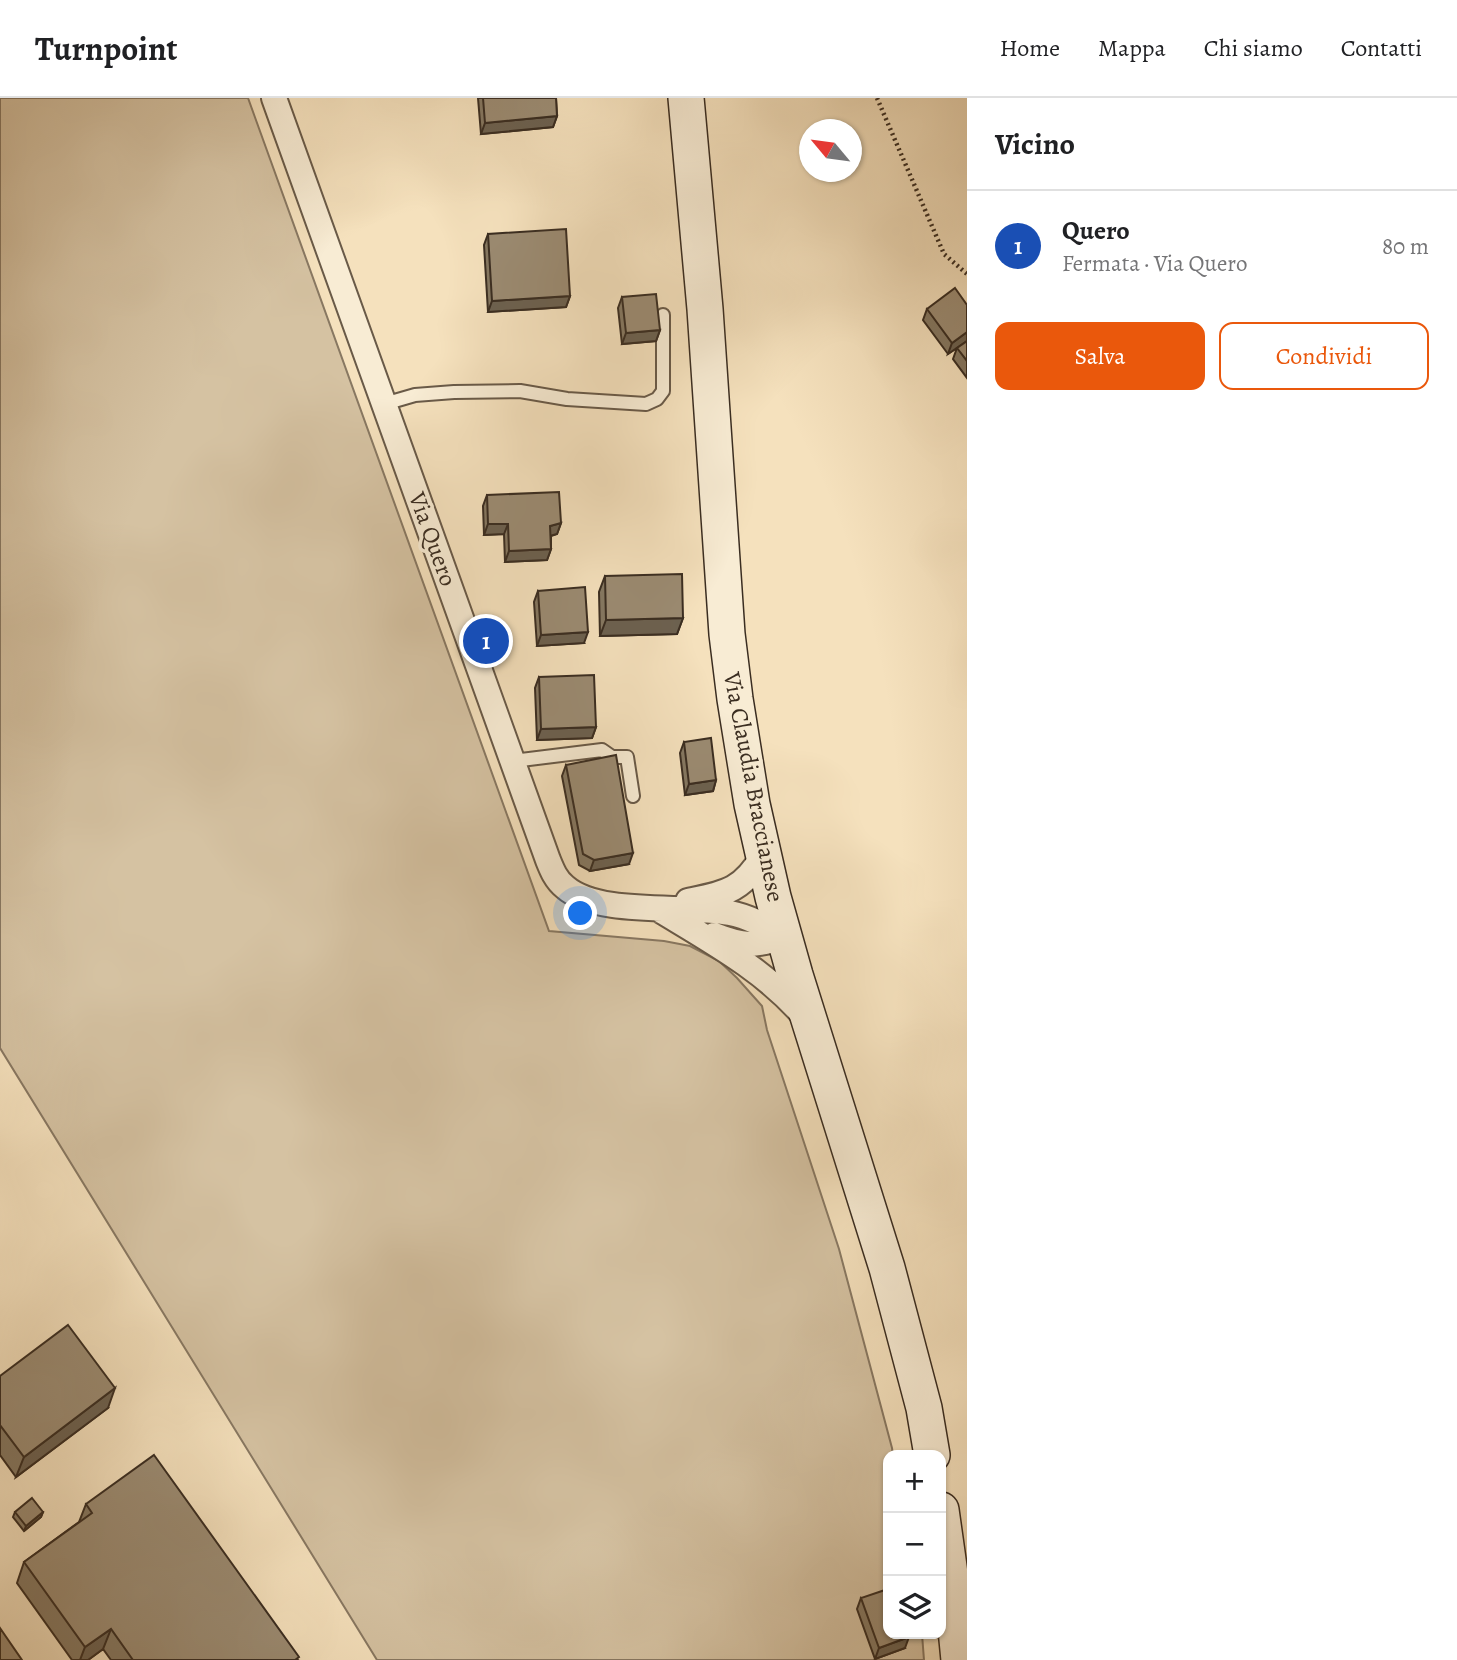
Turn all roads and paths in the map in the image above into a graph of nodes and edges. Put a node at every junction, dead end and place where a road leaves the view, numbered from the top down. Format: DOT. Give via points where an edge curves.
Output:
graph roads {
  1 [pos="274,98"];
  2 [pos="686,98"];
  3 [pos="877,98"];
  4 [pos="967,274"];
  5 [pos="663,315"];
  6 [pos="384,404"];
  7 [pos="513,761"];
  8 [pos="633,796"];
  9 [pos="763,856"];
  10 [pos="657,907"];
  11 [pos="785,937"];
  12 [pos="809,1022"];
  13 [pos="931,1450"];
  14 [pos="941,1513"];
  15 [pos="959,1660"];
  1 -- 6 [label="street, Via Quero"];
  2 -- 9 [label="main road, Via Claudia Braccianese" via="727,634"];
  3 -- 4 [label="path" via="944,254"];
  5 -- 6 [label="lane" via="663,391 646,404 520,391 441,393"];
  6 -- 7 [label="street, Via Quero"];
  7 -- 8 [label="lane" via="602,750 612,757 627,757"];
  7 -- 10 [label="street, Via Quero" via="548,860 564,887 604,904"];
  9 -- 10 [label="street, Via Quero" via="736,888"];
  9 -- 11 [label="main road, Via Claudia Braccianese"];
  10 -- 11 [label="street, Via Quero" via="742,944"];
  10 -- 12 [label="street, Via Quero" via="758,974"];
  11 -- 12 [label="main road, Via Claudia Braccianese"];
  12 -- 13 [label="main road, Via Claudia Braccianese" via="887,1268"];
  14 -- 15 [label="main road"];
}
